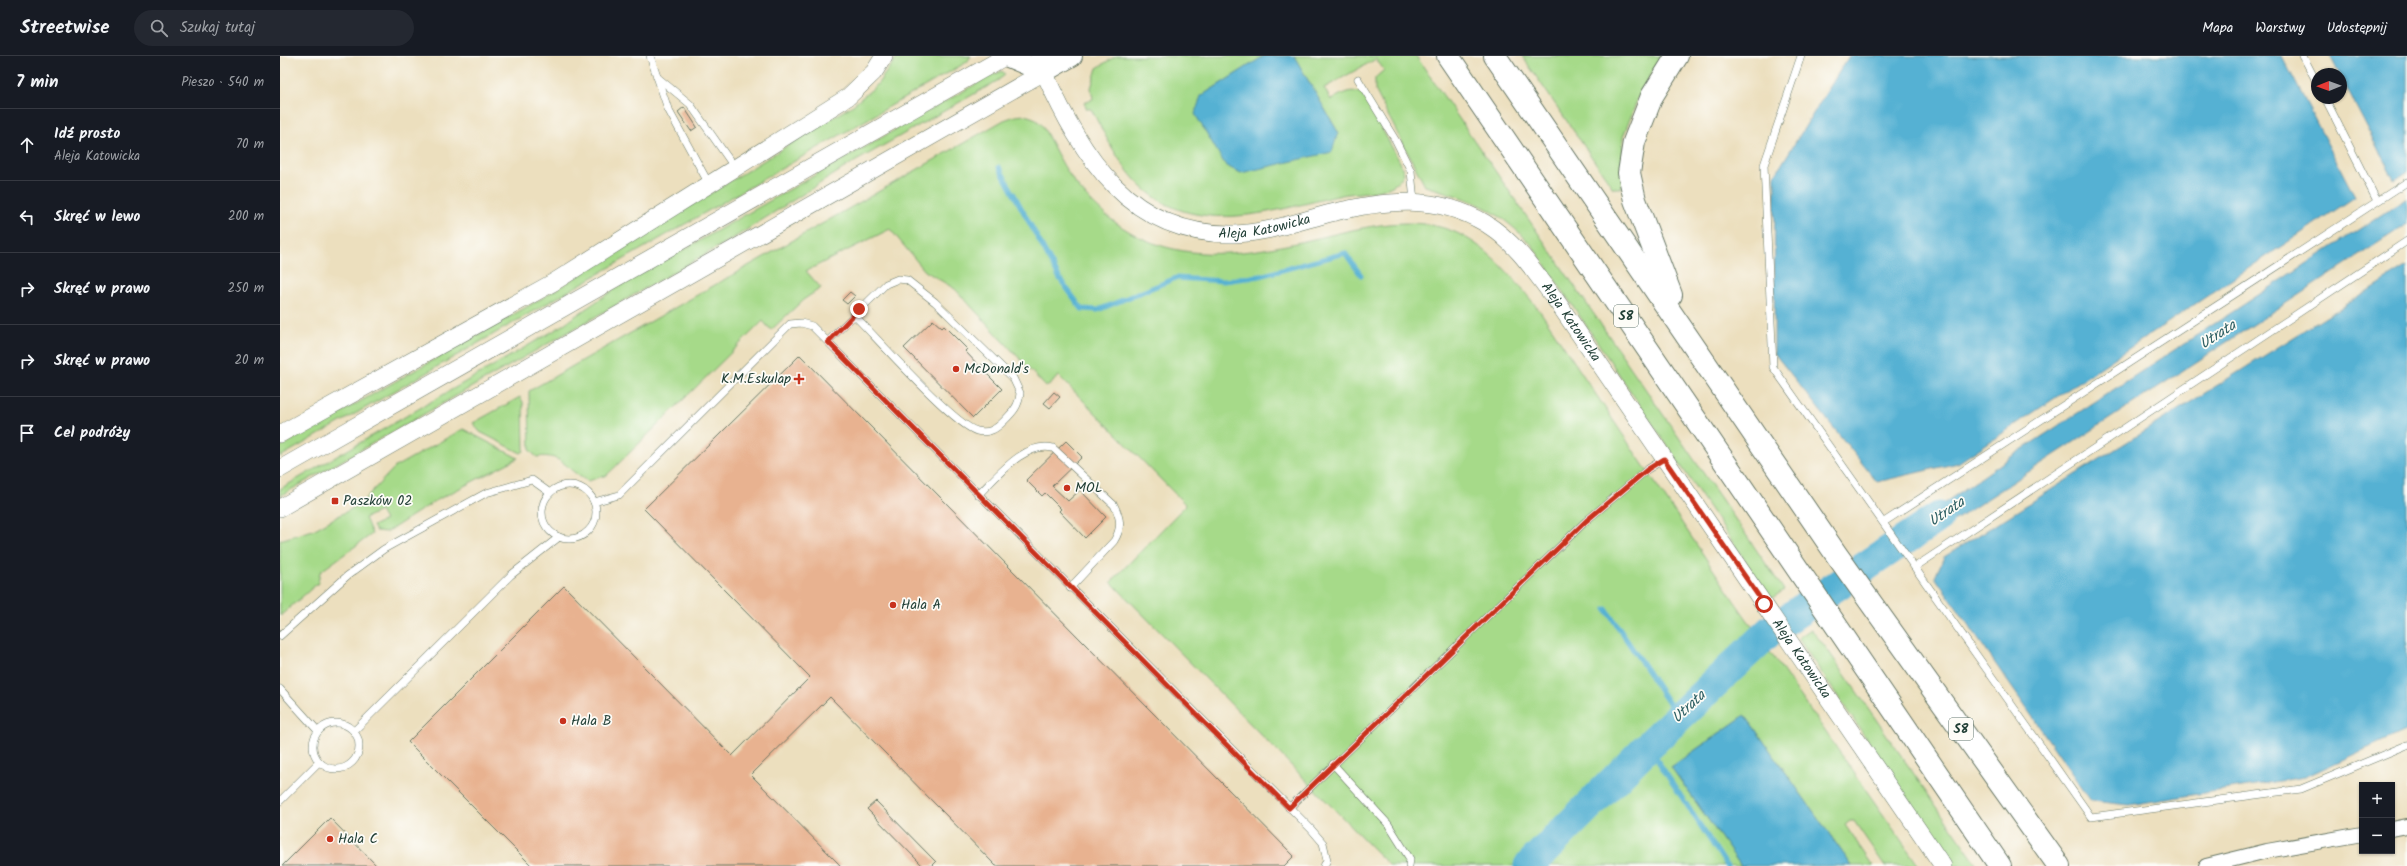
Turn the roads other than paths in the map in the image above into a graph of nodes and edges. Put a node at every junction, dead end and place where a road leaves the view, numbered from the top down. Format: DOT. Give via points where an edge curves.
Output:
graph roads {
  1 [pos="650,56"];
  2 [pos="884,56"];
  3 [pos="1006,56"];
  4 [pos="1072,56"];
  5 [pos="1448,56"];
  6 [pos="1495,56"];
  7 [pos="1677,56"];
  8 [pos="1801,56"];
  9 [pos="2304,56"];
  10 [pos="1043,64"];
  11 [pos="2311,71"];
  12 [pos="656,76"];
  13 [pos="1358,79"];
  14 [pos="2328,104"];
  15 [pos="735,168"];
  16 [pos="2407,182"];
  17 [pos="708,184"];
  18 [pos="1414,201"];
  19 [pos="2377,201"];
  20 [pos="2407,241"];
  21 [pos="854,315"];
  22 [pos="1690,338"];
  23 [pos="828,342"];
  24 [pos="280,434"];
  25 [pos="1664,459"];
  26 [pos="280,469"];
  27 [pos="550,492"];
  28 [pos="978,495"];
  29 [pos="594,502"];
  30 [pos="280,508"];
  31 [pos="1884,522"];
  32 [pos="559,537"];
  33 [pos="1915,567"];
  34 [pos="1070,588"];
  35 [pos="280,636"];
  36 [pos="280,689"];
  37 [pos="280,694"];
  38 [pos="289,698"];
  39 [pos="318,731"];
  40 [pos="354,731"];
  41 [pos="2407,745"];
  42 [pos="320,762"];
  43 [pos="1333,764"];
  44 [pos="280,801"];
  45 [pos="1289,808"];
  46 [pos="2407,826"];
  47 [pos="2395,828"];
  48 [pos="2359,835"];
  49 [pos="1324,866"];
  50 [pos="1410,866"];
  51 [pos="1943,866"];
  52 [pos="2000,866"];
  53 [pos="2058,866"];
  54 [pos="2206,866"];
  1 -- 12 [label="lane"];
  2 -- 15 [label="street" via="874,72 848,97"];
  3 -- 10 [label="main road"];
  3 -- 26 [label="street"];
  4 -- 10 [label="main road"];
  5 -- 52 [label="highway, S8"];
  6 -- 22 [label="highway, S8"];
  7 -- 22 [label="highway" via="1652,96 1634,142 1629,173 1635,200"];
  8 -- 31 [label="lane" via="1764,165 1773,367"];
  9 -- 11 [label="lane"];
  10 -- 18 [label="street, Aleja Katowicka" via="1065,116 1102,172 1133,203 1154,217 1172,224 1220,233 1249,232 1366,205"];
  10 -- 30 [label="street"];
  12 -- 15 [label="lane" via="690,104"];
  12 -- 17 [label="lane" via="668,110"];
  13 -- 18 [label="lane" via="1396,140 1411,171"];
  14 -- 19 [label="lane"];
  15 -- 17 [label="street"];
  16 -- 19 [label="lane"];
  17 -- 24 [label="street" via="554,282"];
  18 -- 25 [label="street, Aleja Katowicka" via="1440,204 1464,212 1507,240 1558,303"];
  19 -- 31 [label="lane"];
  20 -- 33 [label="lane"];
  21 -- 21 [label="lane" via="965,425 977,431 990,431 996,429 1016,408 1020,393 1013,378 911,282 898,279 890,281 875,292"];
  21 -- 23 [label="lane"];
  22 -- 53 [label="highway, S8" via="1836,554"];
  23 -- 28 [label="lane"];
  23 -- 29 [label="lane" via="812,326 790,324 619,495"];
  25 -- 43 [label="lane" via="1648,469 1586,521"];
  25 -- 51 [label="street, Aleja Katowicka"];
  27 -- 29 [label="lane" via="566,485 574,485 586,491"];
  27 -- 32 [label="lane" via="542,508 542,517 551,533"];
  27 -- 35 [label="lane" via="532,480 486,493 384,549 347,576"];
  28 -- 34 [label="lane"];
  28 -- 34 [label="lane" via="1020,457 1038,446 1045,446 1053,448 1114,505 1120,518 1119,534"];
  29 -- 32 [label="lane" via="595,520 585,534 569,539"];
  31 -- 33 [label="lane"];
  32 -- 40 [label="lane" via="511,575"];
  33 -- 41 [label="lane" via="2091,817 2301,789"];
  34 -- 45 [label="lane"];
  36 -- 38 [label="lane"];
  37 -- 38 [label="lane"];
  38 -- 39 [label="lane"];
  39 -- 40 [label="lane" via="336,723"];
  39 -- 42 [label="lane" via="313,743"];
  40 -- 42 [label="lane" via="359,748 353,762 339,769 325,766"];
  42 -- 44 [label="lane"];
  43 -- 45 [label="lane"];
  43 -- 50 [label="lane" via="1388,824 1410,859"];
  45 -- 49 [label="lane" via="1323,843 1327,860"];
  46 -- 47 [label="street"];
  48 -- 54 [label="street" via="2267,851"];
}
